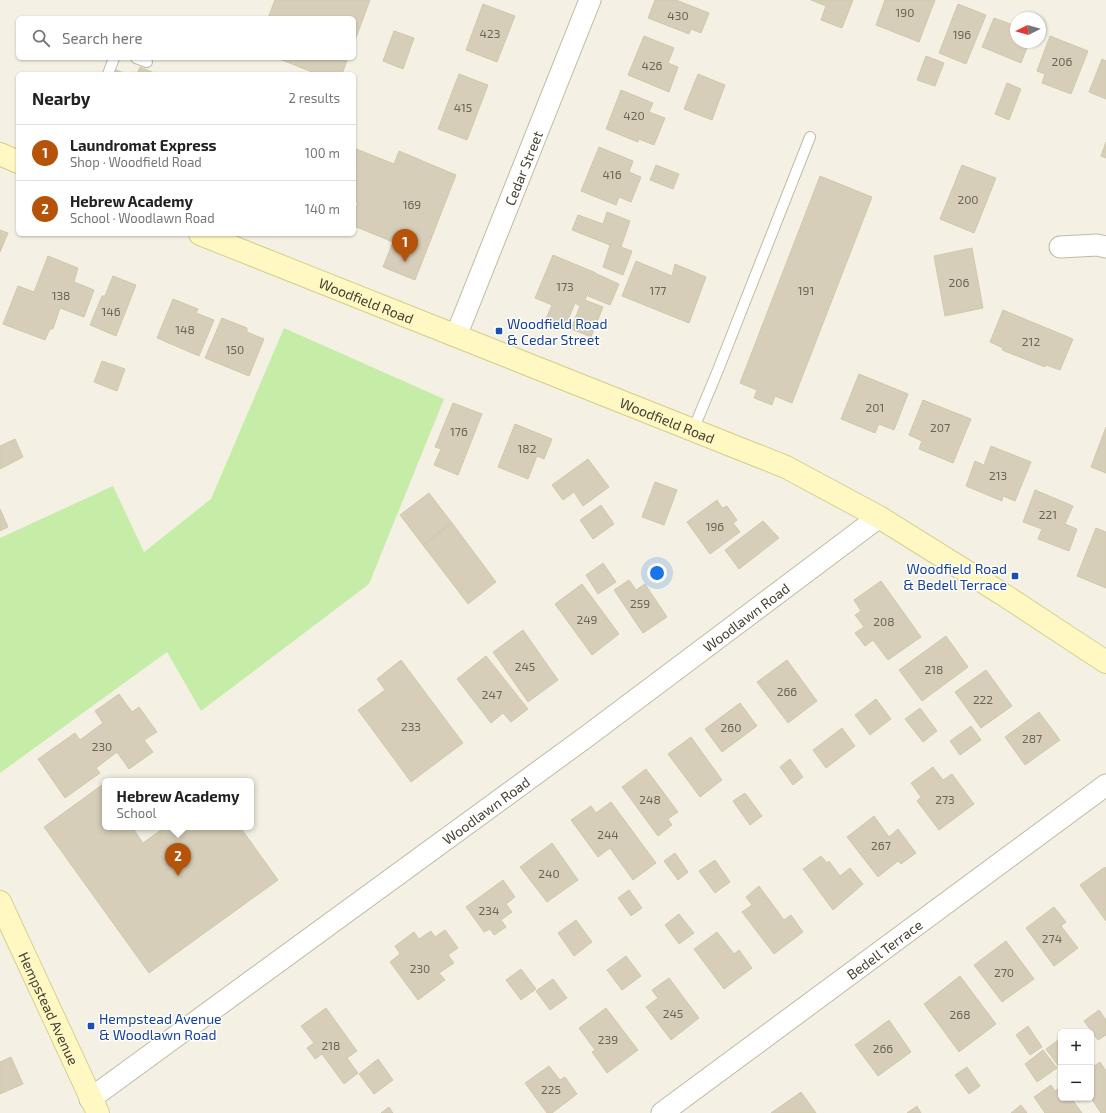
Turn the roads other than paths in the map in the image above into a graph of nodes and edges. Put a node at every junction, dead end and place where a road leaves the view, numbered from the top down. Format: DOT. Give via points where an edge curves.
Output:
graph roads {
  1 [pos="590,0"];
  2 [pos="113,60"];
  3 [pos="142,60"];
  4 [pos="147,62"];
  5 [pos="109,72"];
  6 [pos="810,137"];
  7 [pos="0,154"];
  8 [pos="16,161"];
  9 [pos="205,236"];
  10 [pos="1060,247"];
  11 [pos="1106,247"];
  12 [pos="456,336"];
  13 [pos="693,430"];
  14 [pos="879,517"];
  15 [pos="1106,662"];
  16 [pos="1106,785"];
  17 [pos="0,902"];
  18 [pos="94,1106"];
  19 [pos="662,1113"];
  1 -- 12 [label="street, Cedar Street"];
  2 -- 5 [label="lane"];
  3 -- 4 [label="lane"];
  6 -- 13 [label="lane"];
  7 -- 8 [label="main road"];
  9 -- 12 [label="main road, Woodfield Road"];
  10 -- 11 [label="street"];
  12 -- 13 [label="main road, Woodfield Road"];
  13 -- 14 [label="main road, Woodfield Road" via="786,468"];
  14 -- 15 [label="main road, Woodfield Road"];
  14 -- 18 [label="street, Woodlawn Road"];
  16 -- 19 [label="street, Bedell Terrace"];
  17 -- 18 [label="main road, Hempstead Avenue"];
}
